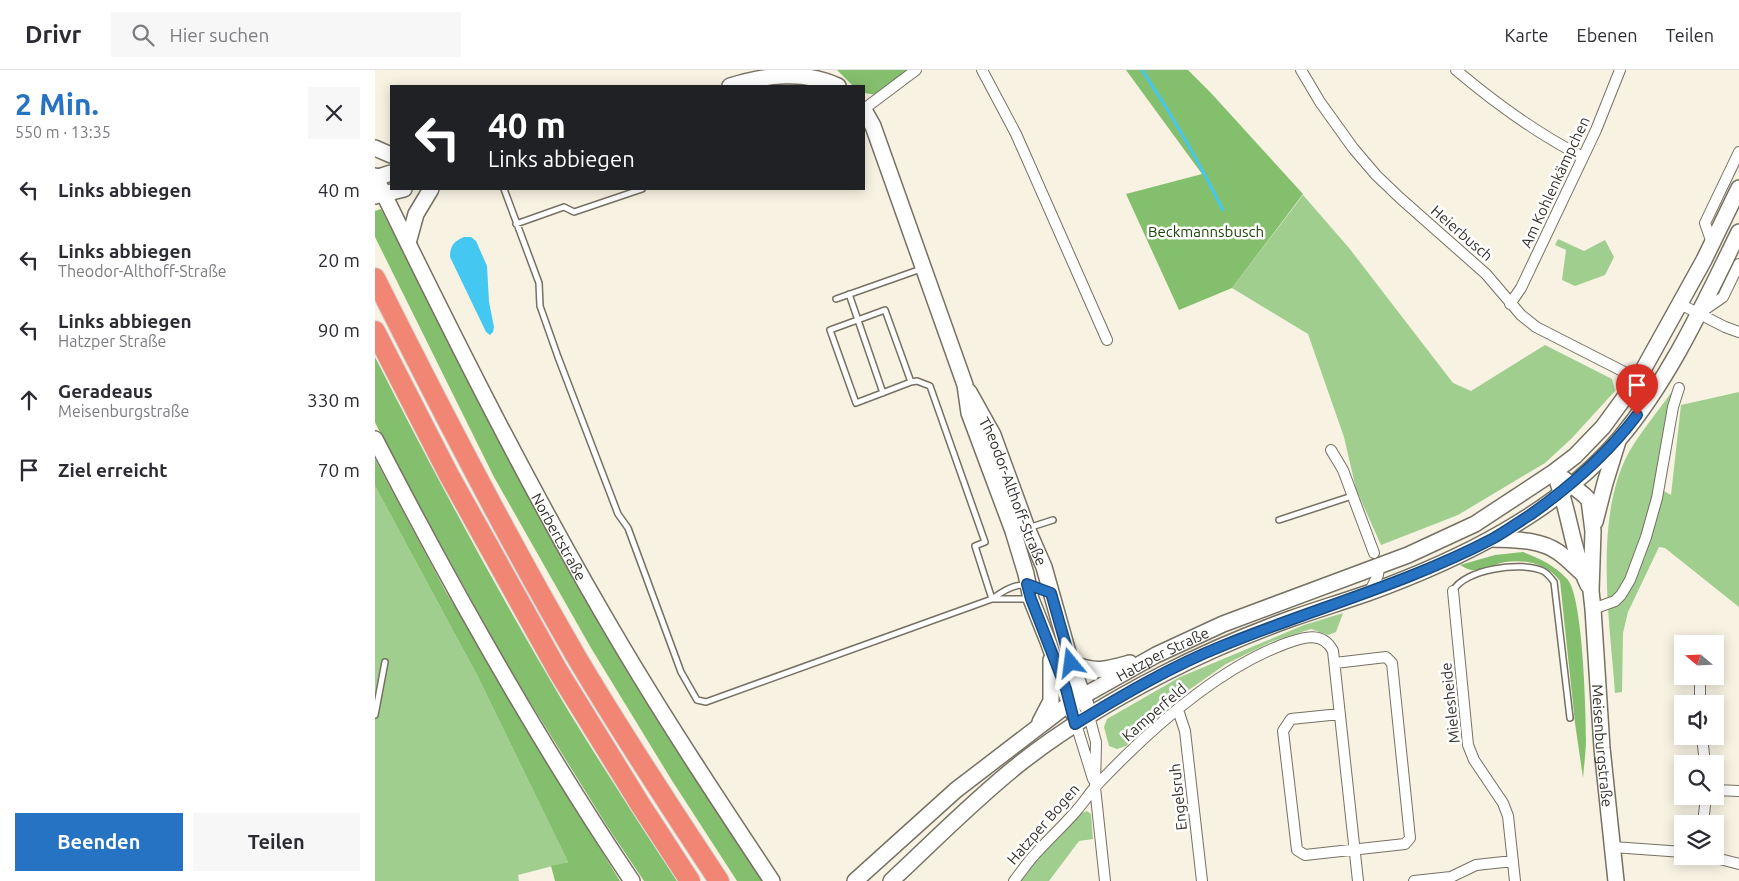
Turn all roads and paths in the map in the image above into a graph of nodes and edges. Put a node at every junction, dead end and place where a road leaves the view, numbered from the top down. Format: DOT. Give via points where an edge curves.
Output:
graph roads {
  1 [pos="916,70"];
  2 [pos="982,70"];
  3 [pos="1301,70"];
  4 [pos="1456,70"];
  5 [pos="1620,70"];
  6 [pos="734,85"];
  7 [pos="836,85"];
  8 [pos="865,108"];
  9 [pos="865,111"];
  10 [pos="375,148"];
  11 [pos="1739,152"];
  12 [pos="390,155"];
  13 [pos="1583,157"];
  14 [pos="390,173"];
  15 [pos="375,177"];
  16 [pos="1739,188"];
  17 [pos="400,190"];
  18 [pos="430,190"];
  19 [pos="504,190"];
  20 [pos="639,190"];
  21 [pos="379,195"];
  22 [pos="516,224"];
  23 [pos="1739,232"];
  24 [pos="409,243"];
  25 [pos="1712,243"];
  26 [pos="1739,264"];
  27 [pos="924,268"];
  28 [pos="375,278"];
  29 [pos="849,294"];
  30 [pos="837,298"];
  31 [pos="1510,304"];
  32 [pos="1680,304"];
  33 [pos="1699,314"];
  34 [pos="858,320"];
  35 [pos="375,331"];
  36 [pos="1739,332"];
  37 [pos="1107,340"];
  38 [pos="1638,379"];
  39 [pos="911,382"];
  40 [pos="1679,388"];
  41 [pos="883,392"];
  42 [pos="375,439"];
  43 [pos="1619,439"];
  44 [pos="1331,450"];
  45 [pos="1554,472"];
  46 [pos="1566,488"];
  47 [pos="1353,496"];
  48 [pos="1053,520"];
  49 [pos="1279,520"];
  50 [pos="1020,530"];
  51 [pos="1593,531"];
  52 [pos="1493,539"];
  53 [pos="1377,560"];
  54 [pos="1582,573"];
  55 [pos="1453,591"];
  56 [pos="1591,591"];
  57 [pos="1029,592"];
  58 [pos="1369,592"];
  59 [pos="1051,593"];
  60 [pos="991,600"];
  61 [pos="1593,609"];
  62 [pos="1049,644"];
  63 [pos="1156,655"];
  64 [pos="385,662"];
  65 [pos="1071,663"];
  66 [pos="1335,663"];
  67 [pos="1077,700"];
  68 [pos="1177,710"];
  69 [pos="1340,714"];
  70 [pos="375,715"];
  71 [pos="1089,716"];
  72 [pos="1570,718"];
  73 [pos="1075,724"];
  74 [pos="1035,730"];
  75 [pos="1095,787"];
  76 [pos="1724,790"];
  77 [pos="1739,791"];
  78 [pos="1613,847"];
  79 [pos="1355,849"];
  80 [pos="1674,851"];
  81 [pos="1724,860"];
  82 [pos="1513,861"];
  83 [pos="1739,864"];
  84 [pos="632,881"];
  85 [pos="690,881"];
  86 [pos="719,881"];
  87 [pos="772,881"];
  88 [pos="855,881"];
  89 [pos="891,881"];
  90 [pos="1014,881"];
  91 [pos="1105,881"];
  92 [pos="1202,881"];
  93 [pos="1358,881"];
  94 [pos="1414,881"];
  95 [pos="1515,881"];
  96 [pos="1616,881"];
  1 -- 8 [label="street"];
  2 -- 37 [label="street" via="1016,134"];
  3 -- 31 [label="street, Heierbusch" via="1320,102 1376,175 1486,274"];
  4 -- 13 [label="street" via="1525,124"];
  5 -- 13 [label="street, Am Kohlenkämpchen"];
  6 -- 7 [label="main road" via="781,72 800,72"];
  9 -- 27 [label="main road, Theodor-Althoff-Straße"];
  10 -- 12 [label="main road"];
  11 -- 25 [label="street" via="1705,223"];
  13 -- 31 [label="street, Am Kohlenkämpchen" via="1521,288"];
  14 -- 15 [label="main road"];
  15 -- 21 [label="main road, Norbertstraße"];
  16 -- 25 [label="main road"];
  17 -- 21 [label="main road"];
  18 -- 24 [label="main road" via="416,214"];
  19 -- 22 [label="lane"];
  20 -- 22 [label="lane" via="574,212 565,208"];
  21 -- 24 [label="main road, Norbertstraße"];
  22 -- 60 [label="lane" via="539,283 540,306 561,367 618,514 628,528 681,672 697,700 706,702"];
  23 -- 33 [label="main road"];
  24 -- 87 [label="main road, Norbertstraße" via="455,338 623,648"];
  25 -- 32 [label="main road"];
  26 -- 33 [label="street" via="1723,297"];
  27 -- 29 [label="lane"];
  27 -- 50 [label="main road, Theodor-Althoff-Straße" via="965,385 993,435"];
  28 -- 86 [label="highway" via="469,463 578,659"];
  29 -- 30 [label="lane"];
  29 -- 34 [label="lane"];
  31 -- 38 [label="street, Heierbusch" via="1536,327"];
  32 -- 33 [label="street"];
  32 -- 38 [label="main road"];
  33 -- 36 [label="street"];
  33 -- 43 [label="main road" via="1646,403"];
  34 -- 39 [label="lane" via="885,310"];
  34 -- 41 [label="lane"];
  34 -- 41 [label="lane" via="830,330 855,403"];
  35 -- 85 [label="highway" via="449,475 558,671"];
  38 -- 45 [label="main road" via="1603,427"];
  39 -- 41 [label="lane"];
  39 -- 60 [label="lane" via="930,386 985,542 975,546"];
  40 -- 61 [label="street" via="1652,518 1630,580 1615,601"];
  42 -- 84 [label="main road" via="428,542 484,639"];
  43 -- 46 [label="main road"];
  43 -- 51 [label="main road"];
  44 -- 47 [label="street"];
  45 -- 46 [label="main road, Meisenburgstraße"];
  45 -- 53 [label="main road, Hatzper Straße" via="1475,524 1408,555"];
  46 -- 51 [label="main road, Meisenburgstraße" via="1589,500"];
  46 -- 52 [label="main road, Hatzper Straße"];
  46 -- 54 [label="main road, Meisenburgstraße" via="1567,509"];
  47 -- 49 [label="lane"];
  47 -- 53 [label="street"];
  48 -- 50 [label="lane"];
  50 -- 57 [label="main road, Theodor-Althoff-Straße"];
  50 -- 59 [label="main road, Theodor-Althoff-Straße" via="1044,567"];
  51 -- 56 [label="main road, Meisenburgstraße"];
  52 -- 54 [label="main road" via="1533,541 1546,545"];
  52 -- 58 [label="main road, Hatzper Straße"];
  53 -- 58 [label="street" via="1378,575"];
  53 -- 63 [label="main road, Hatzper Straße"];
  54 -- 56 [label="main road, Meisenburgstraße"];
  55 -- 72 [label="lane" via="1463,581 1487,570 1512,566 1545,572 1554,582"];
  55 -- 82 [label="street, Mielesheide" via="1468,745 1474,760 1503,803 1508,816"];
  56 -- 61 [label="main road, Meisenburgstraße"];
  57 -- 59 [label="lane"];
  57 -- 60 [label="lane"];
  57 -- 60 [label="lane" via="1006,589"];
  57 -- 62 [label="main road, Theodor-Althoff-Straße"];
  58 -- 71 [label="main road, Hatzper Straße" via="1219,647"];
  59 -- 65 [label="main road, Theodor-Althoff-Straße"];
  61 -- 78 [label="main road, Meisenburgstraße"];
  62 -- 67 [label="main road, Theodor-Althoff-Straße"];
  62 -- 74 [label="main road" via="1051,701"];
  63 -- 65 [label="main road" via="1098,671"];
  63 -- 67 [label="main road, Hatzper Straße"];
  64 -- 70 [label="lane"];
  65 -- 67 [label="main road, Theodor-Althoff-Straße"];
  66 -- 68 [label="street, Kamperfeld" via="1329,644 1315,637 1305,637 1248,660"];
  66 -- 69 [label="street, Kamperfeld"];
  66 -- 79 [label="street" via="1386,657 1392,663 1410,838 1405,844"];
  67 -- 71 [label="main road, Theodor-Althoff-Straße"];
  67 -- 73 [label="main road"];
  67 -- 74 [label="main road, Hatzper Straße"];
  68 -- 75 [label="street, Kamperfeld"];
  68 -- 92 [label="street, Engelsruh" via="1185,731"];
  69 -- 79 [label="street, Kamperfeld"];
  69 -- 79 [label="street" via="1291,719 1283,731 1297,850 1305,855"];
  71 -- 73 [label="main road, Hatzper Straße"];
  71 -- 75 [label="street" via="1096,742"];
  73 -- 75 [label="street"];
  73 -- 89 [label="main road, Hatzper Straße" via="1018,765"];
  74 -- 88 [label="main road, Hatzper Straße" via="956,790"];
  75 -- 90 [label="street, Hatzper Bogen"];
  75 -- 91 [label="street"];
  76 -- 77 [label="street"];
  78 -- 80 [label="street"];
  78 -- 96 [label="main road, Meisenburgstraße"];
  79 -- 93 [label="street, Kamperfeld"];
  81 -- 83 [label="street"];
  82 -- 94 [label="street" via="1476,865 1451,877"];
  82 -- 95 [label="street, Mielesheide"];
}
